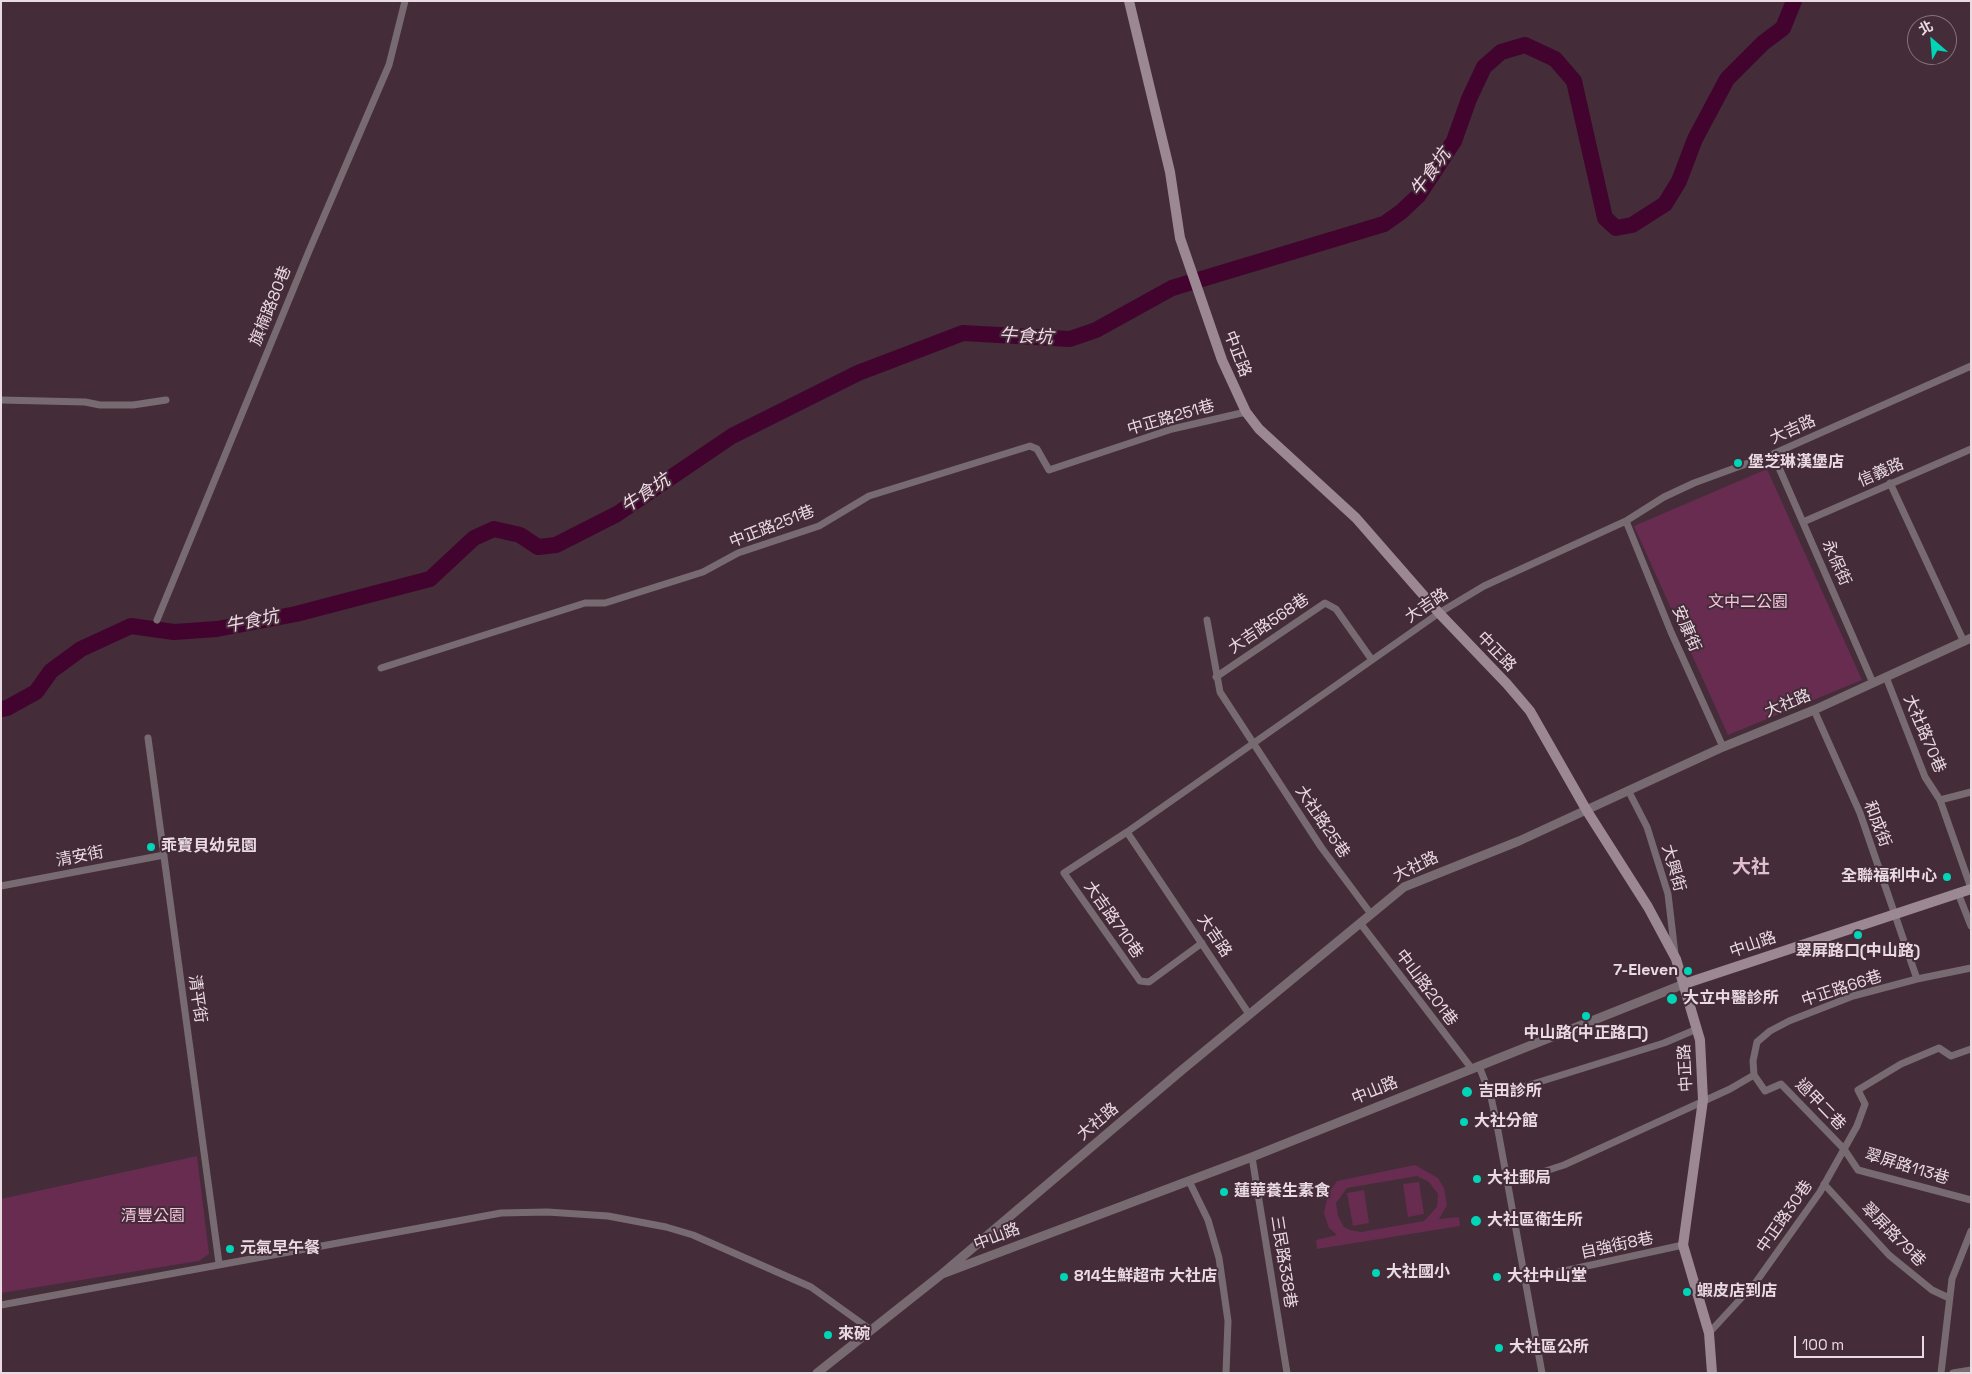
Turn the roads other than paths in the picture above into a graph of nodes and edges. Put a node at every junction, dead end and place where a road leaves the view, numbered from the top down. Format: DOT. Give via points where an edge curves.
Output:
graph roads {
  1 [pos="405,1"];
  2 [pos="1129,1"];
  3 [pos="1971,366"];
  4 [pos="1,400"];
  5 [pos="166,400"];
  6 [pos="1246,412"];
  7 [pos="1971,449"];
  8 [pos="1774,454"];
  9 [pos="1890,483"];
  10 [pos="1626,521"];
  11 [pos="1802,522"];
  12 [pos="1439,613"];
  13 [pos="157,620"];
  14 [pos="1207,620"];
  15 [pos="1967,640"];
  16 [pos="1372,660"];
  17 [pos="381,668"];
  18 [pos="1216,677"];
  19 [pos="1886,677"];
  20 [pos="1873,683"];
  21 [pos="1814,710"];
  22 [pos="148,738"];
  23 [pos="1253,743"];
  24 [pos="1723,747"];
  25 [pos="1628,790"];
  26 [pos="1971,792"];
  27 [pos="1940,800"];
  28 [pos="1587,811"];
  29 [pos="1127,832"];
  30 [pos="164,855"];
  31 [pos="1,886"];
  32 [pos="1971,889"];
  33 [pos="1958,893"];
  34 [pos="1371,914"];
  35 [pos="1896,914"];
  36 [pos="1360,923"];
  37 [pos="1971,926"];
  38 [pos="1202,943"];
  39 [pos="1676,959"];
  40 [pos="1971,968"];
  41 [pos="1917,979"];
  42 [pos="1684,984"];
  43 [pos="1249,1014"];
  44 [pos="1697,1029"];
  45 [pos="1971,1049"];
  46 [pos="1476,1067"];
  47 [pos="1754,1075"];
  48 [pos="1491,1096"];
  49 [pos="1702,1100"];
  50 [pos="1844,1150"];
  51 [pos="1252,1157"];
  52 [pos="1189,1181"];
  53 [pos="1509,1183"];
  54 [pos="1824,1184"];
  55 [pos="1971,1200"];
  56 [pos="1971,1231"];
  57 [pos="1683,1245"];
  58 [pos="1967,1251"];
  59 [pos="219,1263"];
  60 [pos="942,1274"];
  61 [pos="1526,1280"];
  62 [pos="1949,1298"];
  63 [pos="1,1305"];
  64 [pos="871,1330"];
  65 [pos="1709,1333"];
  66 [pos="1971,1370"];
  67 [pos="817,1373"];
  68 [pos="1226,1373"];
  69 [pos="1287,1373"];
  70 [pos="1542,1373"];
  71 [pos="1712,1373"];
  72 [pos="1941,1373"];
  73 [pos="1953,1373"];
  1 -- 13 [label="street, 旗楠路80巷" via="389,65"];
  2 -- 6 [label="main road, 中正路" via="1170,172 1180,238 1222,360"];
  3 -- 8 [label="street, 大吉路"];
  4 -- 5 [label="street" via="100,405"];
  6 -- 12 [label="main road, 中正路" via="1259,430 1356,518"];
  6 -- 17 [label="street, 中正路251巷" via="1172,429 1050,470 1038,449 1030,446 869,496 819,526 738,553 703,572 605,603 585,603"];
  7 -- 9 [label="street, 信義路"];
  8 -- 10 [label="street, 大吉路" via="1694,483"];
  8 -- 11 [label="street, 永保街"];
  9 -- 11 [label="street, 信義路"];
  9 -- 15 [label="street, 大社路"];
  10 -- 12 [label="street, 大吉路" via="1484,586"];
  10 -- 24 [label="street, 安康街"];
  11 -- 20 [label="street, 永保街"];
  12 -- 16 [label="street, 大吉路"];
  12 -- 28 [label="main road, 中正路" via="1530,711"];
  14 -- 18 [label="street, 大社路25巷"];
  15 -- 19 [label="street, 大社路"];
  16 -- 18 [label="street, 大吉路568巷" via="1336,608 1325,603"];
  16 -- 23 [label="street, 大吉路"];
  18 -- 23 [label="street, 大社路25巷" via="1220,692"];
  19 -- 20 [label="street, 大社路"];
  19 -- 27 [label="street, 大社路70巷" via="1925,777"];
  20 -- 21 [label="street, 大社路"];
  21 -- 24 [label="street, 大社路"];
  21 -- 35 [label="street, 和成街" via="1860,813"];
  22 -- 30 [label="street, 清平街"];
  23 -- 29 [label="street, 大吉路"];
  23 -- 34 [label="street, 大社路25巷" via="1321,847"];
  24 -- 25 [label="street, 大社路"];
  25 -- 28 [label="street, 大社路"];
  25 -- 39 [label="street, 大興街" via="1646,827 1668,894"];
  26 -- 27 [label="street"];
  27 -- 32 [label="street, 大社路70巷"];
  28 -- 34 [label="street, 大社路" via="1404,887"];
  28 -- 39 [label="main road, 中正路" via="1648,907"];
  29 -- 38 [label="street, 大吉路"];
  29 -- 38 [label="street, 大吉路710巷" via="1064,873 1140,981 1149,982"];
  30 -- 31 [label="street, 清安街"];
  30 -- 59 [label="street, 清平街"];
  32 -- 33 [label="main road, 中山路"];
  33 -- 35 [label="main road, 中山路"];
  33 -- 37 [label="street"];
  34 -- 36 [label="street, 大社路"];
  35 -- 41 [label="street, 和成街"];
  35 -- 42 [label="main road, 中山路"];
  36 -- 43 [label="street, 大社路"];
  36 -- 46 [label="street, 中山路201巷"];
  38 -- 43 [label="street, 大吉路"];
  39 -- 42 [label="main road, 中正路"];
  40 -- 41 [label="street, 中正路66巷"];
  41 -- 47 [label="street, 中正路66巷" via="1853,996 1770,1031 1757,1042"];
  42 -- 44 [label="main road, 中正路"];
  42 -- 46 [label="street, 中山路"];
  43 -- 60 [label="street, 大社路"];
  44 -- 48 [label="street" via="1664,1043"];
  44 -- 49 [label="main road, 中正路"];
  45 -- 50 [label="street, 中正路30巷" via="1951,1056 1939,1048 1901,1064 1858,1090 1865,1104"];
  46 -- 48 [label="street, 中山路201巷"];
  46 -- 51 [label="street, 中山路"];
  47 -- 49 [label="street"];
  47 -- 50 [label="street, 過甲二巷" via="1766,1091 1781,1084"];
  48 -- 53 [label="street, 中山路201巷"];
  49 -- 53 [label="street" via="1564,1165"];
  49 -- 57 [label="main road, 中正路"];
  50 -- 54 [label="street, 中正路30巷"];
  50 -- 55 [label="street, 翠屏路113巷" via="1858,1170"];
  51 -- 52 [label="street, 中山路"];
  51 -- 69 [label="street, 三民路338巷"];
  52 -- 60 [label="street, 中山路"];
  52 -- 68 [label="street" via="1208,1220 1219,1258 1228,1321"];
  53 -- 61 [label="street, 中山路201巷"];
  54 -- 62 [label="street, 翠屏路79巷" via="1889,1255 1932,1290"];
  54 -- 65 [label="street, 中正路30巷" via="1756,1282"];
  56 -- 58 [label="street"];
  57 -- 61 [label="street, 自強街8巷"];
  57 -- 65 [label="main road, 中正路"];
  58 -- 62 [label="street" via="1952,1279"];
  59 -- 63 [label="street"];
  59 -- 64 [label="street" via="501,1212 608,1216 666,1227 721,1246 811,1287"];
  60 -- 64 [label="street, 中山路"];
  61 -- 70 [label="street, 中山路201巷"];
  62 -- 72 [label="street"];
  64 -- 67 [label="street, 中山路"];
  65 -- 71 [label="main road, 中正路"];
  66 -- 73 [label="street"];
}
